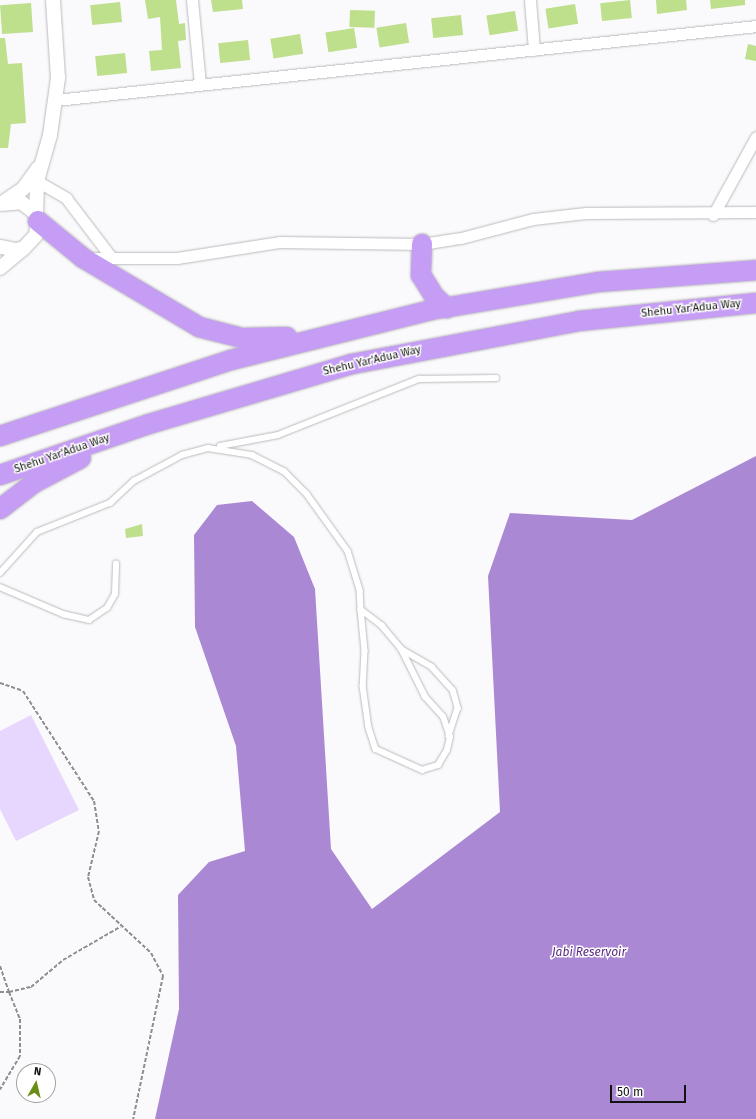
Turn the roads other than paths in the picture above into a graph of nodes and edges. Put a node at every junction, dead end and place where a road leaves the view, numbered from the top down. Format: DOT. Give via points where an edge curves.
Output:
graph roads {
  1 [pos="53,0"];
  2 [pos="192,0"];
  3 [pos="530,0"];
  4 [pos="756,26"];
  5 [pos="534,50"];
  6 [pos="200,85"];
  7 [pos="56,100"];
  8 [pos="756,137"];
  9 [pos="40,165"];
  10 [pos="37,181"];
  11 [pos="2,202"];
  12 [pos="756,212"];
  13 [pos="712,215"];
  14 [pos="37,218"];
  15 [pos="422,244"];
  16 [pos="0,247"];
  17 [pos="24,248"];
  18 [pos="111,257"];
  19 [pos="83,258"];
  20 [pos="0,268"];
  21 [pos="756,270"];
  22 [pos="756,303"];
  23 [pos="447,308"];
  24 [pos="362,327"];
  25 [pos="496,378"];
  26 [pos="149,424"];
  27 [pos="0,436"];
  28 [pos="208,448"];
  29 [pos="0,475"];
  30 [pos="0,509"];
  31 [pos="116,564"];
  32 [pos="0,573"];
  33 [pos="0,587"];
  34 [pos="361,610"];
  35 [pos="401,649"];
  36 [pos="449,736"];
  1 -- 7 [label="street" via="58,54"];
  2 -- 6 [label="street"];
  3 -- 5 [label="street"];
  4 -- 5 [label="street"];
  5 -- 6 [label="street"];
  6 -- 7 [label="street"];
  7 -- 9 [label="street"];
  8 -- 13 [label="street"];
  9 -- 10 [label="street"];
  9 -- 11 [label="street" via="23,189"];
  10 -- 14 [label="street"];
  10 -- 18 [label="street" via="66,198"];
  11 -- 14 [label="street" via="21,202"];
  12 -- 13 [label="street"];
  13 -- 15 [label="street" via="620,212 556,216"];
  14 -- 17 [label="street" via="36,235"];
  14 -- 19 [label="highway"];
  15 -- 18 [label="street" via="279,242 177,258"];
  15 -- 23 [label="highway" via="421,275 434,296"];
  16 -- 17 [label="street" via="8,250"];
  17 -- 20 [label="street"];
  18 -- 19 [label="street"];
  19 -- 24 [label="highway" via="186,320 227,336 265,339"];
  21 -- 23 [label="highway" via="598,282"];
  22 -- 26 [label="highway, Shehu Yar'Adua Way" via="579,321 422,349 291,380"];
  23 -- 24 [label="highway"];
  24 -- 27 [label="highway" via="224,362"];
  25 -- 28 [label="lane" via="419,379 278,435"];
  26 -- 29 [label="highway, Shehu Yar'Adua Way"];
  26 -- 30 [label="highway" via="58,470"];
  28 -- 32 [label="lane" via="156,467 110,503 37,532"];
  28 -- 34 [label="lane" via="252,454 284,471 307,494 348,551"];
  31 -- 33 [label="lane" via="115,594 107,608 89,620 63,614"];
  34 -- 35 [label="lane" via="382,626"];
  34 -- 36 [label="lane" via="363,686 369,728 376,749 422,770 438,765 447,750"];
  35 -- 36 [label="lane" via="425,697 443,717"];
  35 -- 36 [label="lane" via="432,667 454,690 458,708"];
}
